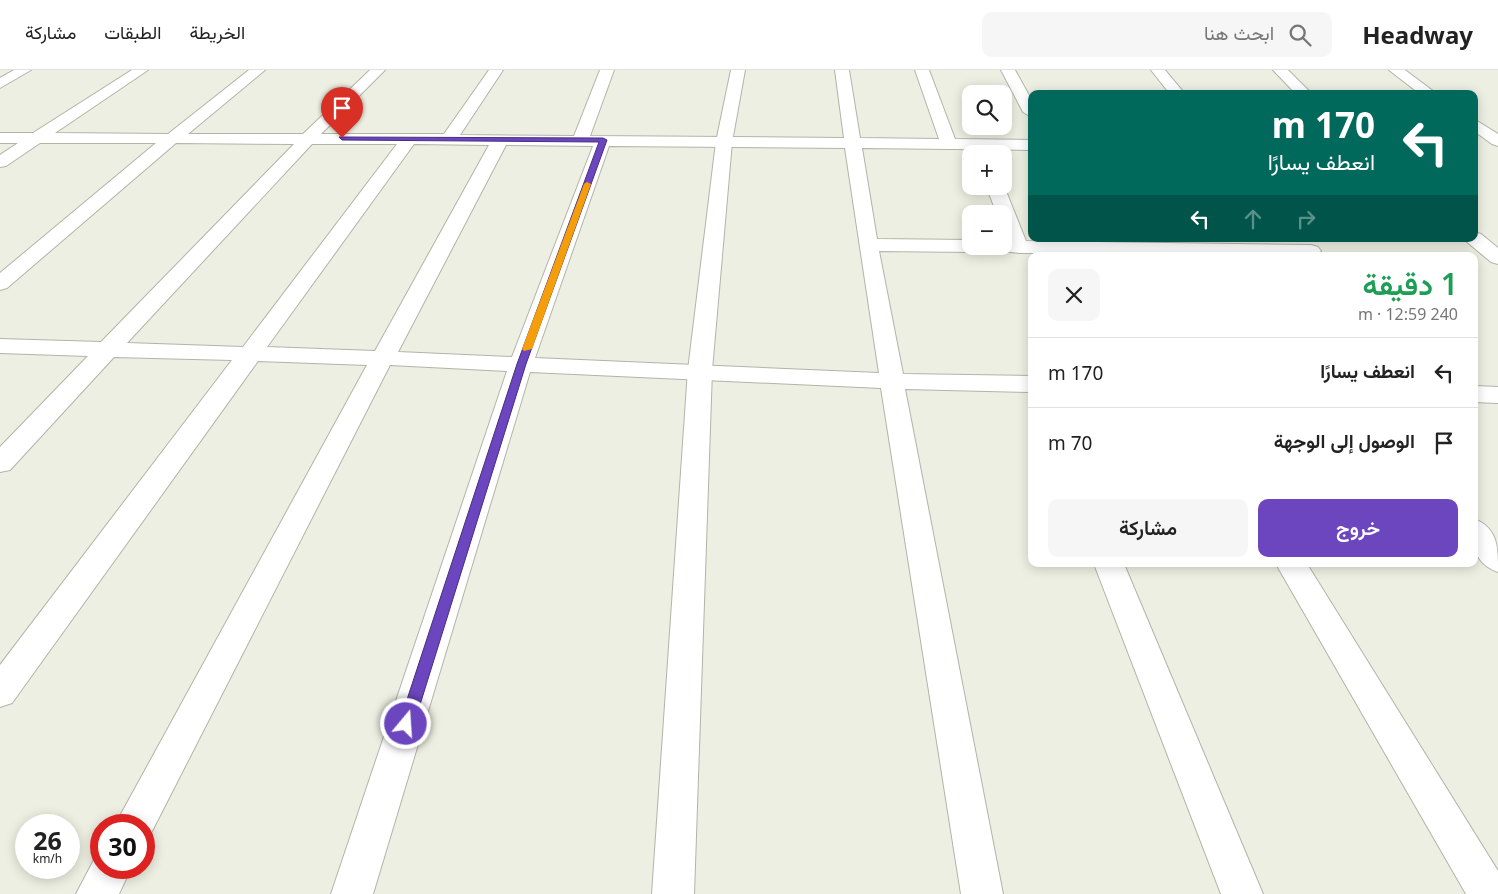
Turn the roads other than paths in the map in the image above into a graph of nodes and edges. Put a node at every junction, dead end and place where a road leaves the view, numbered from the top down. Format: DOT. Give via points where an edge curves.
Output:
graph roads {
  1 [pos="24,70"];
  2 [pos="141,70"];
  3 [pos="258,70"];
  4 [pos="378,70"];
  5 [pos="496,70"];
  6 [pos="607,70"];
  7 [pos="738,70"];
  8 [pos="842,70"];
  9 [pos="922,70"];
  10 [pos="1008,70"];
  11 [pos="1158,70"];
  12 [pos="1280,70"];
  13 [pos="1396,70"];
  14 [pos="0,84"];
  15 [pos="1175,90"];
  16 [pos="1301,90"];
  17 [pos="1424,90"];
  18 [pos="1028,107"];
  19 [pos="1478,127"];
  20 [pos="0,138"];
  21 [pos="36,138"];
  22 [pos="308,138"];
  23 [pos="171,139"];
  24 [pos="409,139"];
  25 [pos="449,139"];
  26 [pos="500,140"];
  27 [pos="592,140"];
  28 [pos="1498,141"];
  29 [pos="724,142"];
  30 [pos="851,142"];
  31 [pos="949,144"];
  32 [pos="962,146"];
  33 [pos="1028,146"];
  34 [pos="1012,147"];
  35 [pos="0,162"];
  36 [pos="998,195"];
  37 [pos="1478,241"];
  38 [pos="1105,243"];
  39 [pos="868,245"];
  40 [pos="962,246"];
  41 [pos="1012,246"];
  42 [pos="1019,246"];
  43 [pos="1309,249"];
  44 [pos="1498,258"];
  45 [pos="0,284"];
  46 [pos="0,346"];
  47 [pos="110,350"];
  48 [pos="250,355"];
  49 [pos="381,358"];
  50 [pos="522,364"];
  51 [pos="700,370"];
  52 [pos="892,381"];
  53 [pos="1028,384"];
  54 [pos="1478,394"];
  55 [pos="1498,395"];
  56 [pos="0,463"];
  57 [pos="1478,535"];
  58 [pos="1498,560"];
  59 [pos="1110,567"];
  60 [pos="1293,567"];
  61 [pos="0,692"];
  62 [pos="140,814"];
  63 [pos="105,879"];
  64 [pos="97,894"];
  65 [pos="352,894"];
  66 [pos="673,894"];
  67 [pos="982,894"];
  68 [pos="1242,894"];
  69 [pos="1489,894"];
  1 -- 14 [label="street"];
  2 -- 21 [label="street"];
  3 -- 23 [label="street"];
  4 -- 22 [label="street"];
  5 -- 25 [label="street"];
  6 -- 27 [label="street"];
  7 -- 29 [label="street"];
  8 -- 30 [label="street"];
  9 -- 31 [label="street"];
  10 -- 18 [label="street"];
  11 -- 15 [label="street"];
  12 -- 16 [label="street"];
  13 -- 17 [label="street"];
  19 -- 28 [label="street"];
  20 -- 21 [label="street"];
  21 -- 23 [label="street"];
  21 -- 35 [label="street"];
  22 -- 23 [label="street"];
  22 -- 24 [label="street"];
  22 -- 47 [label="street"];
  23 -- 45 [label="street"];
  24 -- 25 [label="street"];
  24 -- 48 [label="street"];
  25 -- 26 [label="street"];
  26 -- 27 [label="street"];
  26 -- 49 [label="street"];
  27 -- 29 [label="street"];
  27 -- 50 [label="street"];
  29 -- 30 [label="street"];
  29 -- 51 [label="street"];
  30 -- 31 [label="street"];
  30 -- 39 [label="street"];
  31 -- 32 [label="street"];
  33 -- 34 [label="street"];
  36 -- 42 [label="street"];
  37 -- 44 [label="street"];
  38 -- 42 [label="street"];
  38 -- 43 [label="street"];
  39 -- 40 [label="street"];
  39 -- 52 [label="street"];
  41 -- 42 [label="street"];
  46 -- 47 [label="street"];
  47 -- 48 [label="street"];
  47 -- 56 [label="street"];
  48 -- 49 [label="street"];
  48 -- 61 [label="street"];
  49 -- 50 [label="street"];
  49 -- 62 [label="street"];
  50 -- 51 [label="street"];
  50 -- 65 [label="street"];
  51 -- 52 [label="street"];
  51 -- 66 [label="street"];
  52 -- 53 [label="street"];
  52 -- 67 [label="street"];
  54 -- 55 [label="street"];
  57 -- 58 [label="street"];
  59 -- 68 [label="street"];
  60 -- 69 [label="street"];
  63 -- 64 [label="street"];
}
